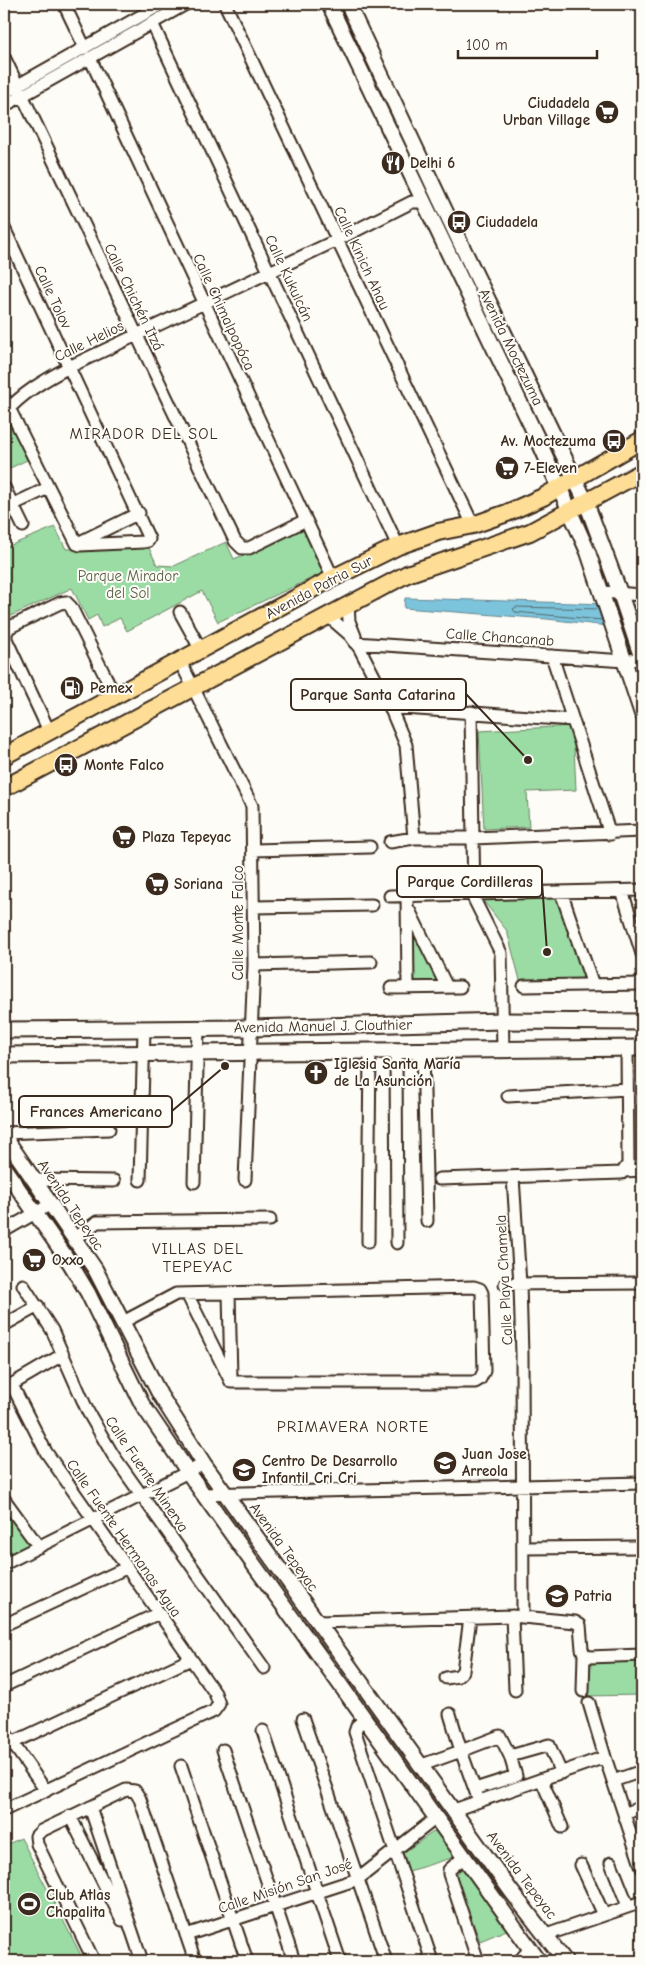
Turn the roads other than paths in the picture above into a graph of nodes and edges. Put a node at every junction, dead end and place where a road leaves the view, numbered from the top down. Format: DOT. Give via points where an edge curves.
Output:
graph roads {
  1 [pos="64,4"];
  2 [pos="162,4"];
  3 [pos="186,4"];
  4 [pos="225,4"];
  5 [pos="329,4"];
  6 [pos="348,4"];
  7 [pos="152,22"];
  8 [pos="87,53"];
  9 [pos="4,58"];
  10 [pos="19,90"];
  11 [pos="4,93"];
  12 [pos="4,106"];
  13 [pos="418,198"];
  14 [pos="4,228"];
  15 [pos="337,240"];
  16 [pos="269,271"];
  17 [pos="203,302"];
  18 [pos="135,334"];
  19 [pos="69,367"];
  20 [pos="5,406"];
  21 [pos="642,440"];
  22 [pos="642,472"];
  23 [pos="575,480"];
  24 [pos="4,487"];
  25 [pos="48,488"];
  26 [pos="558,490"];
  27 [pos="586,502"];
  28 [pos="12,505"];
  29 [pos="569,512"];
  30 [pos="139,513"];
  31 [pos="306,520"];
  32 [pos="473,525"];
  33 [pos="23,526"];
  34 [pos="77,544"];
  35 [pos="398,546"];
  36 [pos="333,578"];
  37 [pos="603,595"];
  38 [pos="642,595"];
  39 [pos="622,598"];
  40 [pos="348,604"];
  41 [pos="180,612"];
  42 [pos="327,615"];
  43 [pos="637,638"];
  44 [pos="358,645"];
  45 [pos="620,646"];
  46 [pos="201,650"];
  47 [pos="552,656"];
  48 [pos="642,659"];
  49 [pos="180,661"];
  50 [pos="625,661"];
  51 [pos="194,687"];
  52 [pos="115,696"];
  53 [pos="390,707"];
  54 [pos="471,712"];
  55 [pos="642,714"];
  56 [pos="573,720"];
  57 [pos="49,731"];
  58 [pos="4,756"];
  59 [pos="4,788"];
  60 [pos="642,831"];
  61 [pos="610,834"];
  62 [pos="414,838"];
  63 [pos="473,838"];
  64 [pos="390,842"];
  65 [pos="370,847"];
  66 [pos="253,850"];
  67 [pos="642,890"];
  68 [pos="622,891"];
  69 [pos="561,892"];
  70 [pos="474,894"];
  71 [pos="390,896"];
  72 [pos="407,901"];
  73 [pos="372,905"];
  74 [pos="253,907"];
  75 [pos="642,954"];
  76 [pos="371,962"];
  77 [pos="254,964"];
  78 [pos="642,984"];
  79 [pos="593,985"];
  80 [pos="524,986"];
  81 [pos="447,987"];
  82 [pos="460,987"];
  83 [pos="391,988"];
  84 [pos="408,988"];
  85 [pos="502,1021"];
  86 [pos="642,1022"];
  87 [pos="343,1025"];
  88 [pos="198,1028"];
  89 [pos="252,1028"];
  90 [pos="117,1029"];
  91 [pos="144,1029"];
  92 [pos="4,1030"];
  93 [pos="626,1048"];
  94 [pos="642,1048"];
  95 [pos="423,1050"];
  96 [pos="503,1050"];
  97 [pos="344,1051"];
  98 [pos="370,1051"];
  99 [pos="396,1051"];
  100 [pos="252,1052"];
  101 [pos="144,1053"];
  102 [pos="197,1053"];
  103 [pos="118,1054"];
  104 [pos="4,1055"];
  105 [pos="627,1089"];
  106 [pos="508,1096"];
  107 [pos="109,1129"];
  108 [pos="4,1135"];
  109 [pos="4,1168"];
  110 [pos="642,1170"];
  111 [pos="624,1171"];
  112 [pos="513,1178"];
  113 [pos="439,1179"];
  114 [pos="35,1180"];
  115 [pos="140,1180"];
  116 [pos="245,1180"];
  117 [pos="114,1181"];
  118 [pos="194,1182"];
  119 [pos="51,1204"];
  120 [pos="36,1214"];
  121 [pos="270,1220"];
  122 [pos="426,1221"];
  123 [pos="4,1231"];
  124 [pos="75,1238"];
  125 [pos="368,1242"];
  126 [pos="397,1243"];
  127 [pos="642,1283"];
  128 [pos="505,1284"];
  129 [pos="520,1284"];
  130 [pos="23,1285"];
  131 [pos="229,1293"];
  132 [pos="186,1294"];
  133 [pos="38,1306"];
  134 [pos="123,1322"];
  135 [pos="4,1325"];
  136 [pos="62,1355"];
  137 [pos="231,1382"];
  138 [pos="8,1387"];
  139 [pos="204,1464"];
  140 [pos="188,1471"];
  141 [pos="642,1483"];
  142 [pos="522,1485"];
  143 [pos="204,1494"];
  144 [pos="224,1494"];
  145 [pos="141,1495"];
  146 [pos="4,1499"];
  147 [pos="92,1520"];
  148 [pos="39,1547"];
  149 [pos="642,1547"];
  150 [pos="523,1548"];
  151 [pos="4,1564"];
  152 [pos="126,1568"];
  153 [pos="159,1613"];
  154 [pos="517,1617"];
  155 [pos="470,1618"];
  156 [pos="319,1622"];
  157 [pos="4,1626"];
  158 [pos="584,1654"];
  159 [pos="642,1655"];
  160 [pos="191,1660"];
  161 [pos="264,1668"];
  162 [pos="446,1678"];
  163 [pos="4,1686"];
  164 [pos="515,1690"];
  165 [pos="583,1691"];
  166 [pos="589,1703"];
  167 [pos="450,1714"];
  168 [pos="303,1719"];
  169 [pos="365,1719"];
  170 [pos="4,1731"];
  171 [pos="263,1731"];
  172 [pos="12,1743"];
  173 [pos="410,1748"];
  174 [pos="223,1750"];
  175 [pos="461,1751"];
  176 [pos="510,1756"];
  177 [pos="605,1757"];
  178 [pos="394,1760"];
  179 [pos="422,1765"];
  180 [pos="181,1766"];
  181 [pos="642,1771"];
  182 [pos="561,1773"];
  183 [pos="516,1776"];
  184 [pos="542,1781"];
  185 [pos="613,1781"];
  186 [pos="520,1788"];
  187 [pos="475,1789"];
  188 [pos="46,1791"];
  189 [pos="479,1801"];
  190 [pos="90,1807"];
  191 [pos="642,1807"];
  192 [pos="4,1810"];
  193 [pos="454,1810"];
  194 [pos="624,1814"];
  195 [pos="70,1816"];
  196 [pos="436,1818"];
  197 [pos="562,1827"];
  198 [pos="395,1850"];
  199 [pos="464,1857"];
  200 [pos="611,1863"];
  201 [pos="581,1865"];
  202 [pos="642,1868"];
  203 [pos="358,1879"];
  204 [pos="506,1884"];
  205 [pos="317,1892"];
  206 [pos="489,1892"];
  207 [pos="642,1902"];
  208 [pos="275,1906"];
  209 [pos="628,1906"];
  210 [pos="604,1915"];
  211 [pos="233,1920"];
  212 [pos="186,1935"];
  213 [pos="546,1935"];
  214 [pos="527,1955"];
  215 [pos="141,1959"];
  216 [pos="94,1961"];
  217 [pos="195,1961"];
  218 [pos="247,1961"];
  219 [pos="294,1961"];
  220 [pos="340,1961"];
  221 [pos="386,1961"];
  222 [pos="432,1961"];
  223 [pos="478,1961"];
  224 [pos="539,1961"];
  225 [pos="565,1961"];
  1 -- 8 [label="street, Calle Chimalpopóca"];
  2 -- 8 [label="street"];
  3 -- 7 [label="street"];
  4 -- 15 [label="street, Calle Kinich Ahau"];
  5 -- 13 [label="street, Avenida Moctezuma"];
  6 -- 23 [label="street, Avenida Moctezuma"];
  7 -- 8 [label="street"];
  7 -- 16 [label="street, Calle Kukulcán"];
  8 -- 10 [label="street"];
  8 -- 17 [label="street, Calle Chimalpopóca"];
  9 -- 10 [label="street, Calle Chichén Itzá"];
  10 -- 11 [label="street"];
  10 -- 12 [label="street"];
  10 -- 18 [label="street, Calle Chichén Itzá"];
  13 -- 15 [label="street, Calle Helios"];
  13 -- 26 [label="street, Avenida Moctezuma" via="540,444"];
  14 -- 19 [label="street, Calle Tolov"];
  15 -- 16 [label="street, Calle Helios"];
  15 -- 32 [label="street, Calle Kinich Ahau"];
  16 -- 17 [label="street, Calle Helios"];
  16 -- 35 [label="street, Calle Kukulcán"];
  17 -- 18 [label="street, Calle Helios"];
  17 -- 31 [label="street, Calle Chimalpopóca"];
  18 -- 19 [label="street, Calle Helios"];
  18 -- 31 [label="street, Calle Chichén Itzá" via="235,541 242,548 249,548"];
  19 -- 20 [label="street, Calle Helios"];
  19 -- 30 [label="street, Calle Tolov"];
  20 -- 25 [label="street"];
  21 -- 23 [label="main road, Avenida Patria Sur"];
  22 -- 27 [label="main road, Avenida Patria Sur"];
  23 -- 26 [label="main road, Avenida Patria Sur"];
  23 -- 27 [label="street, Avenida Moctezuma"];
  24 -- 28 [label="street"];
  25 -- 28 [label="street"];
  25 -- 34 [label="street"];
  26 -- 29 [label="street, Avenida Moctezuma"];
  26 -- 32 [label="main road, Avenida Patria Sur"];
  27 -- 29 [label="main road, Avenida Patria Sur"];
  27 -- 39 [label="street, Avenida Moctezuma"];
  28 -- 33 [label="street"];
  29 -- 37 [label="street, Avenida Moctezuma"];
  29 -- 40 [label="main road, Avenida Patria Sur" via="530,532 406,574"];
  30 -- 34 [label="street"];
  30 -- 34 [label="street, Calle Tolov" via="148,541"];
  31 -- 36 [label="street, Calle Chimalpopóca"];
  32 -- 35 [label="main road, Avenida Patria Sur" via="438,532"];
  35 -- 36 [label="main road, Avenida Patria Sur"];
  36 -- 46 [label="main road, Avenida Patria Sur"];
  37 -- 39 [label="street"];
  37 -- 45 [label="street, Avenida Moctezuma"];
  38 -- 39 [label="street"];
  39 -- 43 [label="street, Avenida Moctezuma"];
  40 -- 42 [label="main road, Avenida Patria Sur"];
  40 -- 44 [label="street" via="351,629"];
  41 -- 46 [label="street"];
  42 -- 44 [label="street"];
  42 -- 51 [label="main road, Avenida Patria Sur"];
  43 -- 45 [label="street"];
  43 -- 48 [label="street, Avenida Moctezuma"];
  44 -- 47 [label="street, Calle Chancanab"];
  44 -- 53 [label="street"];
  45 -- 50 [label="street, Avenida Moctezuma"];
  46 -- 49 [label="main road, Avenida Patria Sur"];
  47 -- 50 [label="street, Calle Chancanab"];
  47 -- 56 [label="street"];
  48 -- 50 [label="street, Calle Chancanab"];
  49 -- 51 [label="street, Calle Monte Falco"];
  49 -- 52 [label="main road, Avenida Patria Sur"];
  50 -- 55 [label="street, Avenida Moctezuma"];
  51 -- 59 [label="main road, Avenida Patria Sur"];
  51 -- 66 [label="street, Calle Monte Falco" via="252,806"];
  52 -- 57 [label="main road, Avenida Patria Sur"];
  52 -- 57 [label="street" via="66,602 10,627 6,639"];
  53 -- 54 [label="street"];
  53 -- 62 [label="street" via="406,745"];
  54 -- 56 [label="street"];
  54 -- 63 [label="street"];
  56 -- 61 [label="street"];
  57 -- 58 [label="main road, Avenida Patria Sur"];
  60 -- 61 [label="street"];
  61 -- 63 [label="street"];
  62 -- 63 [label="street"];
  62 -- 64 [label="street"];
  63 -- 70 [label="street"];
  65 -- 66 [label="street"];
  66 -- 74 [label="street, Calle Monte Falco"];
  67 -- 68 [label="street"];
  68 -- 69 [label="street"];
  68 -- 75 [label="street"];
  69 -- 70 [label="street"];
  69 -- 79 [label="street"];
  70 -- 72 [label="street"];
  70 -- 85 [label="street" via="501,953"];
  71 -- 72 [label="street"];
  72 -- 81 [label="street"];
  72 -- 84 [label="street"];
  73 -- 74 [label="street"];
  74 -- 77 [label="street, Calle Monte Falco"];
  76 -- 77 [label="street"];
  77 -- 89 [label="street, Calle Monte Falco"];
  78 -- 79 [label="street"];
  79 -- 80 [label="street"];
  81 -- 82 [label="street"];
  81 -- 84 [label="street"];
  83 -- 84 [label="street"];
  85 -- 86 [label="main road, Avenida Manuel J. Clouthier"];
  85 -- 87 [label="main road, Avenida Manuel J. Clouthier"];
  85 -- 96 [label="street"];
  87 -- 89 [label="main road, Avenida Manuel J. Clouthier"];
  87 -- 97 [label="main road"];
  88 -- 89 [label="main road, Avenida Manuel J. Clouthier"];
  88 -- 91 [label="main road, Avenida Manuel J. Clouthier"];
  88 -- 102 [label="street"];
  89 -- 100 [label="street, Calle Monte Falco"];
  90 -- 91 [label="main road, Avenida Manuel J. Clouthier"];
  90 -- 92 [label="main road, Avenida Manuel J. Clouthier"];
  90 -- 103 [label="main road"];
  91 -- 101 [label="street"];
  93 -- 94 [label="main road, Avenida Manuel J. Clouthier"];
  93 -- 96 [label="main road, Avenida Manuel J. Clouthier"];
  93 -- 105 [label="street"];
  95 -- 96 [label="main road, Avenida Manuel J. Clouthier"];
  95 -- 99 [label="main road, Avenida Manuel J. Clouthier"];
  95 -- 122 [label="street"];
  97 -- 98 [label="main road, Avenida Manuel J. Clouthier"];
  97 -- 100 [label="main road, Avenida Manuel J. Clouthier"];
  98 -- 99 [label="main road, Avenida Manuel J. Clouthier"];
  98 -- 125 [label="street"];
  99 -- 126 [label="street"];
  100 -- 102 [label="main road, Avenida Manuel J. Clouthier"];
  100 -- 116 [label="street, Calle Monte Falco"];
  101 -- 102 [label="main road, Avenida Manuel J. Clouthier"];
  101 -- 103 [label="main road, Avenida Manuel J. Clouthier"];
  101 -- 115 [label="street"];
  102 -- 118 [label="street"];
  103 -- 104 [label="main road, Avenida Manuel J. Clouthier"];
  105 -- 106 [label="street"];
  105 -- 111 [label="street" via="628,1164"];
  107 -- 108 [label="street"];
  108 -- 114 [label="street, Avenida Tepeyac"];
  109 -- 120 [label="street"];
  110 -- 111 [label="street"];
  111 -- 112 [label="street" via="618,1174"];
  112 -- 113 [label="street"];
  112 -- 129 [label="street, Calle Playa Chamela"];
  114 -- 117 [label="street"];
  114 -- 119 [label="street, Avenida Tepeyac"];
  119 -- 120 [label="street"];
  119 -- 124 [label="street, Avenida Tepeyac"];
  120 -- 123 [label="street"];
  120 -- 140 [label="street" via="88,1294 142,1404"];
  121 -- 124 [label="street" via="97,1222"];
  124 -- 134 [label="street, Avenida Tepeyac"];
  127 -- 129 [label="street"];
  128 -- 129 [label="street"];
  129 -- 142 [label="street, Calle Playa Chamela"];
  130 -- 133 [label="street, Calle Fuente Minerva"];
  131 -- 132 [label="street"];
  131 -- 137 [label="street"];
  131 -- 137 [label="street" via="474,1287 480,1289 483,1297 484,1372 475,1382"];
  132 -- 134 [label="street" via="176,1294"];
  132 -- 137 [label="street"];
  133 -- 135 [label="street"];
  133 -- 136 [label="street, Calle Fuente Minerva"];
  134 -- 139 [label="street, Avenida Tepeyac" via="160,1395"];
  136 -- 138 [label="street"];
  136 -- 145 [label="street, Calle Fuente Minerva" via="88,1412"];
  138 -- 147 [label="street, Calle Fuente Hermanas Agua" via="46,1452"];
  139 -- 140 [label="street"];
  139 -- 144 [label="street, Avenida Tepeyac"];
  140 -- 143 [label="street"];
  140 -- 145 [label="street"];
  141 -- 142 [label="street"];
  142 -- 144 [label="street"];
  142 -- 150 [label="street, Calle Playa Chamela"];
  143 -- 144 [label="street"];
  143 -- 169 [label="street"];
  144 -- 156 [label="street, Avenida Tepeyac"];
  145 -- 147 [label="street"];
  145 -- 161 [label="street, Calle Fuente Minerva"];
  146 -- 148 [label="street"];
  147 -- 148 [label="street"];
  147 -- 152 [label="street, Calle Fuente Hermanas Agua"];
  148 -- 151 [label="street"];
  149 -- 150 [label="street"];
  150 -- 154 [label="street, Calle Playa Chamela"];
  152 -- 153 [label="street, Calle Fuente Hermanas Agua"];
  152 -- 157 [label="street"];
  153 -- 160 [label="street, Calle Fuente Hermanas Agua"];
  153 -- 163 [label="street"];
  154 -- 155 [label="street"];
  154 -- 158 [label="street" via="579,1623"];
  154 -- 164 [label="street, Calle Playa Chamela"];
  155 -- 156 [label="street"];
  155 -- 162 [label="street" via="463,1671 458,1676"];
  156 -- 173 [label="street, Avenida Tepeyac"];
  158 -- 159 [label="street" via="589,1657"];
  158 -- 165 [label="street"];
  160 -- 172 [label="street"];
  160 -- 188 [label="street, Calle Fuente Hermanas Agua" via="219,1698 214,1711"];
  166 -- 177 [label="street"];
  167 -- 175 [label="street"];
  168 -- 203 [label="street"];
  169 -- 178 [label="street"];
  169 -- 198 [label="street" via="355,1732"];
  170 -- 172 [label="street"];
  171 -- 205 [label="street"];
  172 -- 188 [label="street"];
  173 -- 178 [label="street"];
  173 -- 179 [label="street, Avenida Tepeyac"];
  174 -- 208 [label="street"];
  175 -- 176 [label="street" via="500,1736"];
  175 -- 179 [label="street"];
  175 -- 187 [label="street"];
  176 -- 182 [label="street" via="549,1745"];
  176 -- 183 [label="street"];
  177 -- 182 [label="street"];
  177 -- 185 [label="street"];
  178 -- 196 [label="street"];
  179 -- 193 [label="street, Avenida Tepeyac"];
  180 -- 211 [label="street"];
  181 -- 185 [label="street"];
  182 -- 184 [label="street"];
  183 -- 186 [label="street"];
  183 -- 187 [label="street"];
  184 -- 186 [label="street"];
  184 -- 197 [label="street"];
  185 -- 194 [label="street"];
  186 -- 189 [label="street"];
  187 -- 189 [label="street"];
  188 -- 192 [label="street"];
  189 -- 193 [label="street"];
  190 -- 195 [label="street"];
  190 -- 212 [label="street" via="126,1790 135,1791"];
  190 -- 215 [label="street"];
  191 -- 194 [label="street"];
  193 -- 204 [label="street, Avenida Tepeyac"];
  194 -- 202 [label="street"];
  195 -- 215 [label="street"];
  195 -- 216 [label="street" via="41,1830 36,1836 37,1844"];
  196 -- 198 [label="street, Calle Misión San José"];
  196 -- 199 [label="street"];
  198 -- 203 [label="street, Calle Misión San José"];
  198 -- 222 [label="street"];
  199 -- 206 [label="street"];
  199 -- 223 [label="street" via="448,1870"];
  200 -- 209 [label="street"];
  201 -- 210 [label="street"];
  203 -- 205 [label="street, Calle Misión San José"];
  203 -- 221 [label="street"];
  204 -- 206 [label="street"];
  204 -- 213 [label="street, Avenida Tepeyac"];
  205 -- 208 [label="street, Calle Misión San José"];
  205 -- 220 [label="street"];
  206 -- 214 [label="street"];
  207 -- 209 [label="street"];
  208 -- 211 [label="street, Calle Misión San José"];
  208 -- 219 [label="street"];
  209 -- 210 [label="street"];
  210 -- 213 [label="street"];
  211 -- 212 [label="street, Calle Misión San José"];
  211 -- 218 [label="street"];
  212 -- 217 [label="street"];
  213 -- 225 [label="street, Avenida Tepeyac"];
  214 -- 224 [label="street"];
}
